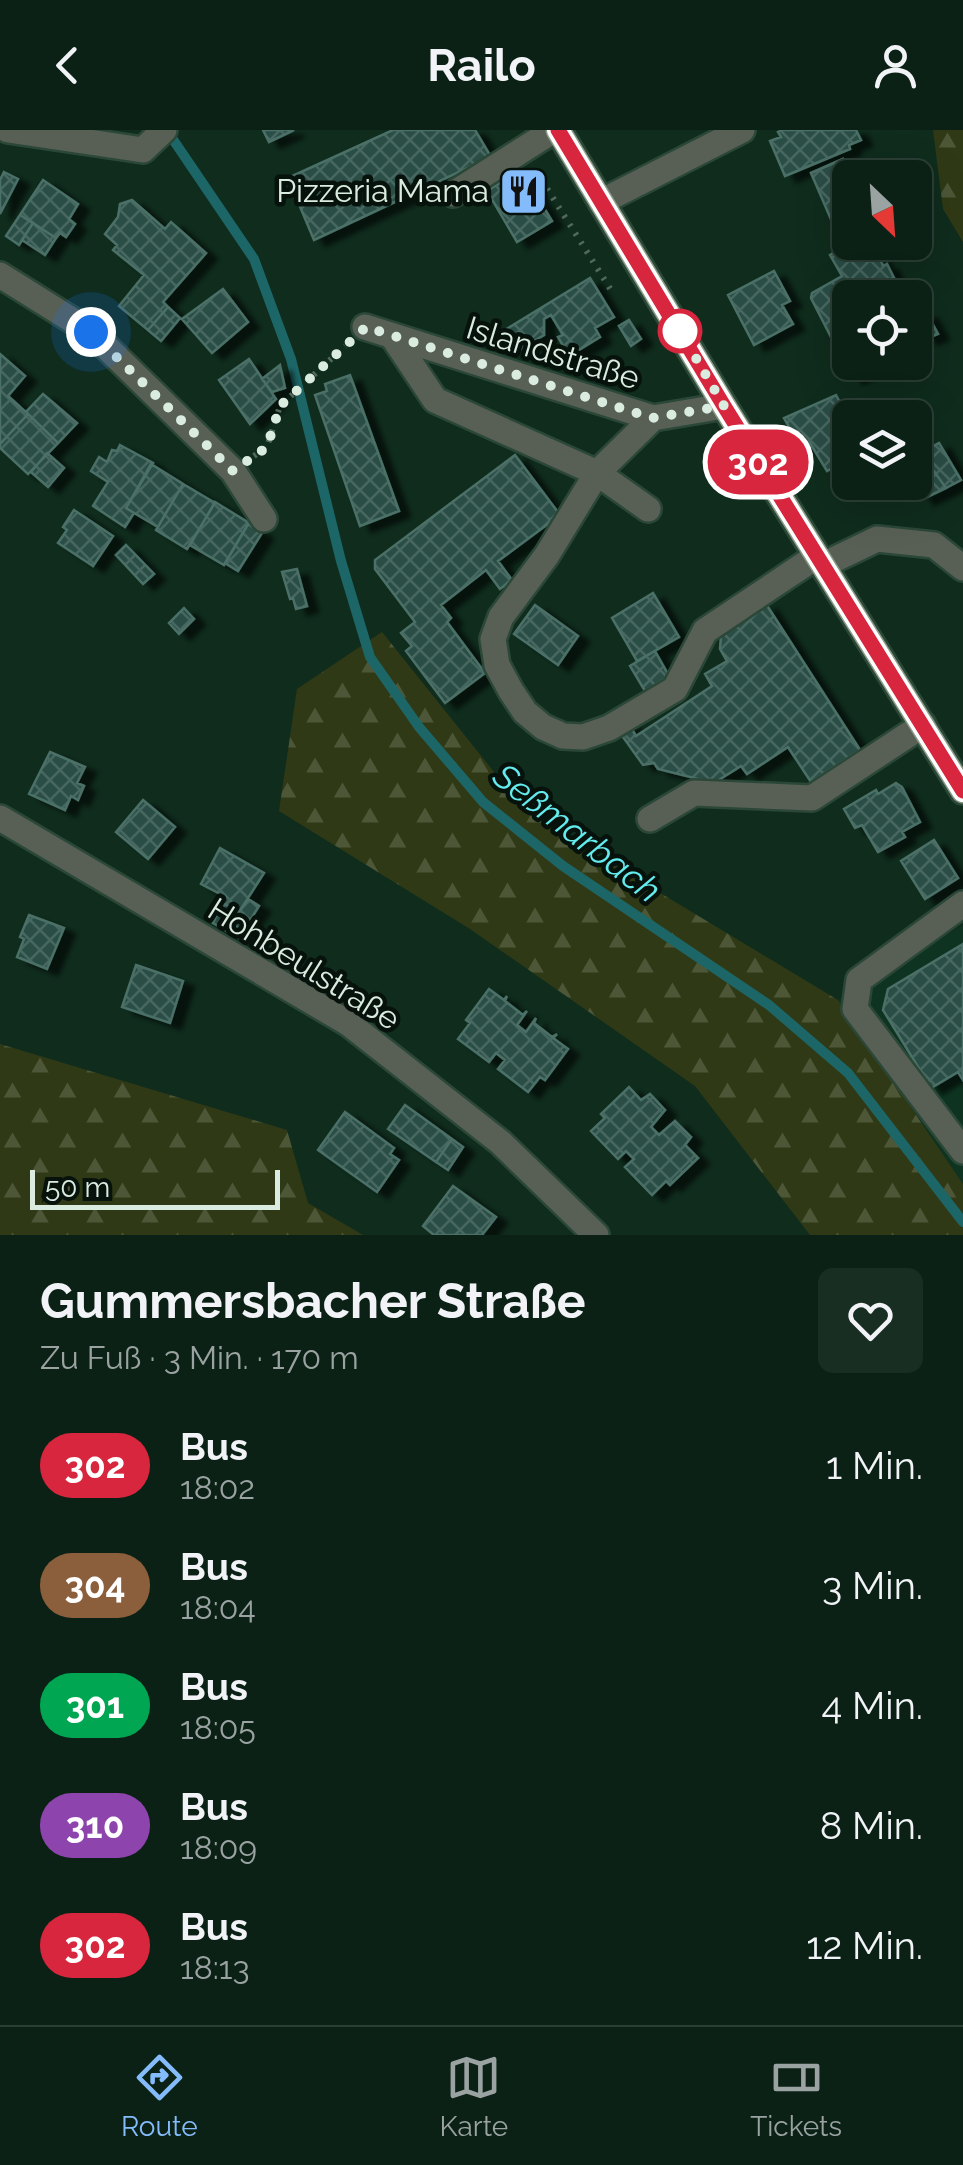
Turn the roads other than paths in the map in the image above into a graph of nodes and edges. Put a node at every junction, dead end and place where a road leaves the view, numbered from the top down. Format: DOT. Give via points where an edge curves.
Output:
graph roads {
  1 [pos="8,130"];
  2 [pos="164,130"];
  3 [pos="556,130"];
  4 [pos="742,130"];
  5 [pos="453,194"];
  6 [pos="601,202"];
  7 [pos="0,274"];
  8 [pos="366,327"];
  9 [pos="393,337"];
  10 [pos="724,406"];
  11 [pos="652,418"];
  12 [pos="597,473"];
  13 [pos="648,509"];
  14 [pos="264,519"];
  15 [pos="820,560"];
  16 [pos="963,568"];
  17 [pos="922,725"];
  18 [pos="963,790"];
  19 [pos="0,818"];
  20 [pos="650,819"];
  21 [pos="963,904"];
  22 [pos="963,1152"];
  23 [pos="596,1235"];
  1 -- 2 [label="street" via="144,150"];
  3 -- 5 [label="street"];
  3 -- 6 [label="main road"];
  4 -- 6 [label="street"];
  6 -- 10 [label="main road"];
  7 -- 14 [label="street" via="91,332 233,471"];
  8 -- 9 [label="street, Islandstraße"];
  9 -- 11 [label="street, Islandstraße"];
  9 -- 12 [label="street" via="435,400"];
  10 -- 11 [label="street, Islandstraße"];
  10 -- 15 [label="main road"];
  11 -- 12 [label="street"];
  12 -- 13 [label="street"];
  12 -- 15 [label="street" via="493,639 497,665 525,712 564,736 609,728 675,690 705,631"];
  15 -- 16 [label="street" via="877,539 934,545"];
  15 -- 17 [label="main road"];
  17 -- 18 [label="main road"];
  17 -- 20 [label="street" via="812,798 694,793"];
  19 -- 23 [label="street, Hohbeulstraße" via="348,1023 500,1142"];
  21 -- 22 [label="street" via="858,980 855,1009"];
}
